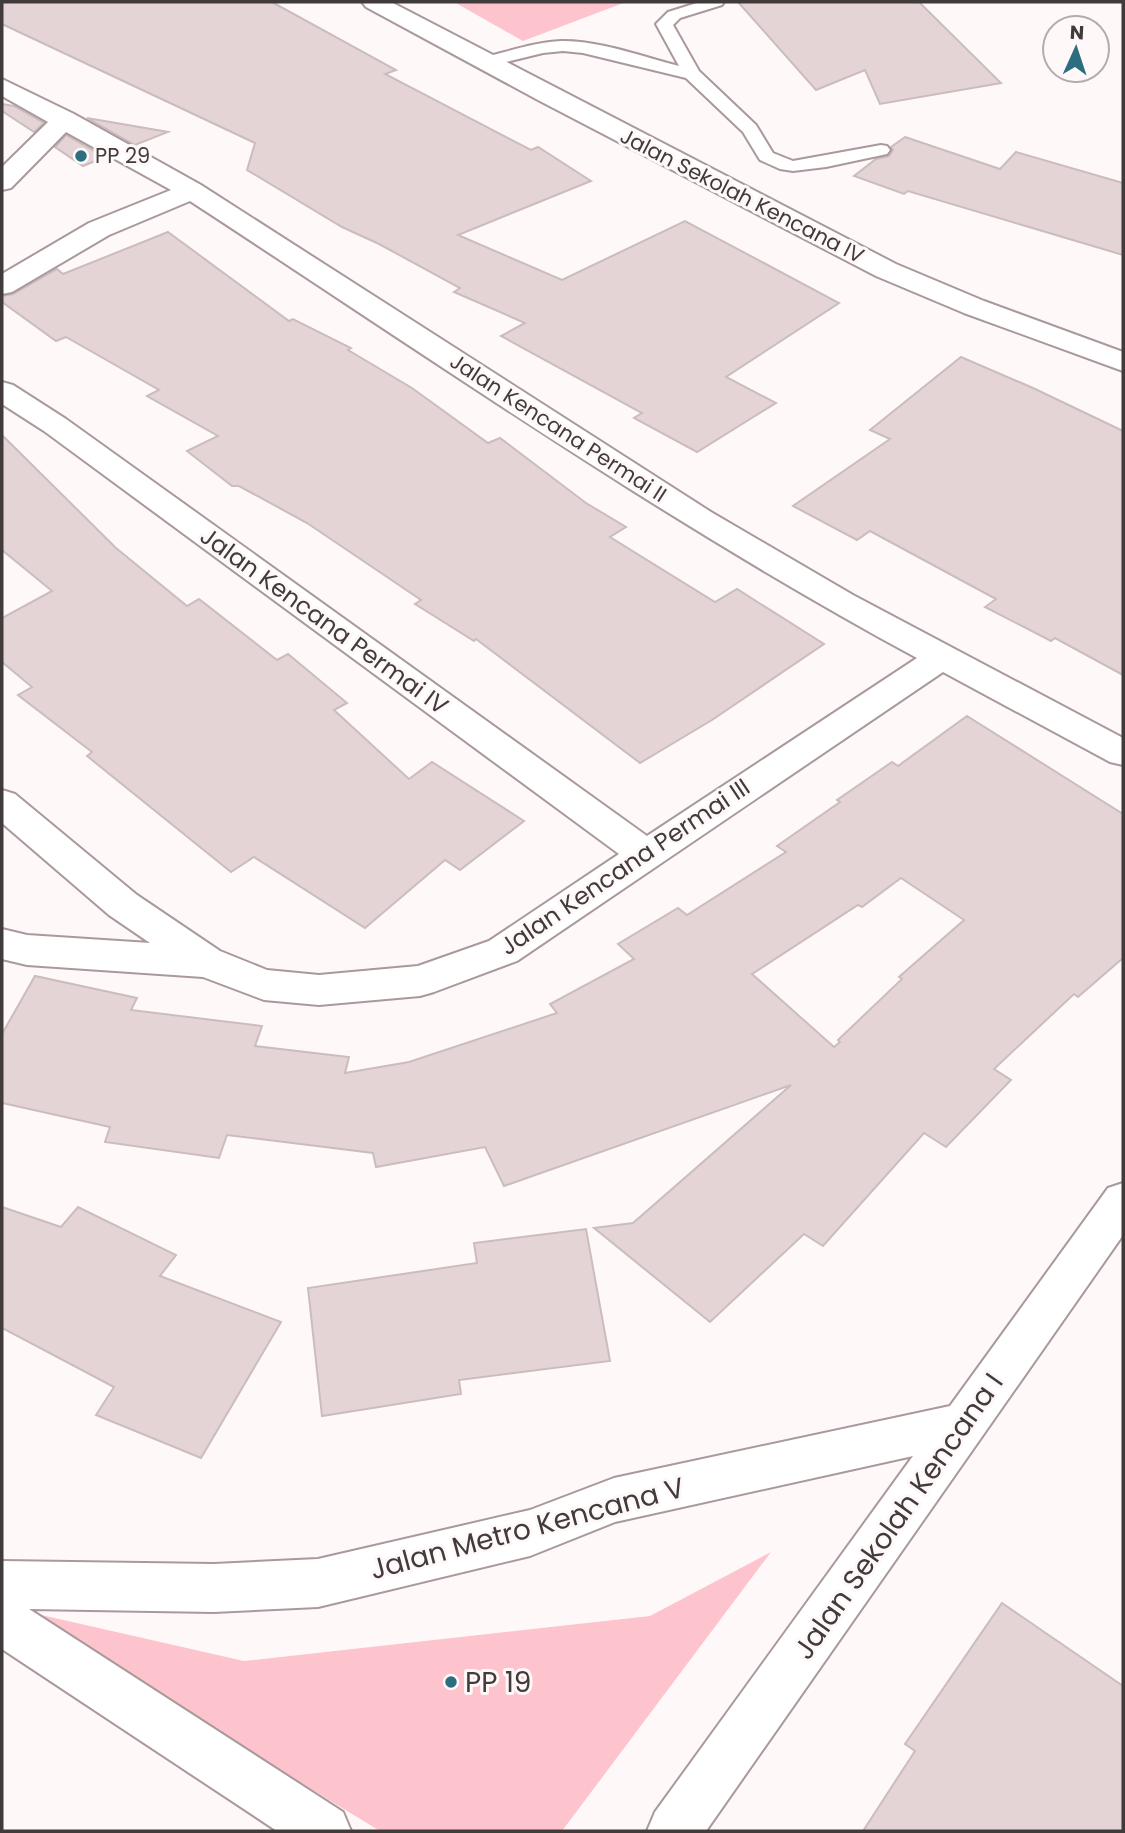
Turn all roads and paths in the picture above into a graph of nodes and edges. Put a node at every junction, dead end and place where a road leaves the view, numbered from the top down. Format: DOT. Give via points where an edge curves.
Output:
graph roads {
  1 [pos="374,2"];
  2 [pos="716,2"];
  3 [pos="486,62"];
  4 [pos="692,74"];
  5 [pos="2,86"];
  6 [pos="65,119"];
  7 [pos="881,150"];
  8 [pos="2,182"];
  9 [pos="191,191"];
  10 [pos="2,286"];
  11 [pos="1123,362"];
  12 [pos="2,391"];
  13 [pos="940,658"];
  14 [pos="1123,753"];
  15 [pos="2,803"];
  16 [pos="645,855"];
  17 [pos="2,944"];
  18 [pos="206,962"];
  19 [pos="1123,1201"];
  20 [pos="963,1424"];
  21 [pos="2,1585"];
  22 [pos="2,1620"];
  23 [pos="324,1831"];
  24 [pos="674,1831"];
  1 -- 3 [label="street, Jalan Sekolah Kencana IV"];
  2 -- 4 [label="lane" via="674,15 664,24"];
  3 -- 4 [label="lane" via="563,46"];
  3 -- 11 [label="street, Jalan Sekolah Kencana IV" via="886,270"];
  4 -- 7 [label="lane" via="750,129 766,156 780,164 826,162"];
  5 -- 6 [label="street, Jalan Kencana Permai II"];
  6 -- 8 [label="street"];
  6 -- 9 [label="street, Jalan Kencana Permai II"];
  9 -- 10 [label="street" via="99,229"];
  9 -- 13 [label="street, Jalan Kencana Permai II" via="700,519"];
  12 -- 16 [label="street, Jalan Kencana Permai IV"];
  13 -- 14 [label="street, Jalan Kencana Permai II"];
  13 -- 16 [label="street, Jalan Kencana Permai III"];
  15 -- 18 [label="street, Jalan Kencana Permai III" via="123,905"];
  16 -- 18 [label="street, Jalan Kencana Permai III" via="503,951 420,981 319,990 264,985"];
  17 -- 18 [label="street" via="27,950"];
  19 -- 20 [label="street, Jalan Sekolah Kencana I"];
  20 -- 21 [label="street, Jalan Metro Kencana V" via="614,1500 530,1533 318,1583 215,1588"];
  20 -- 24 [label="street, Jalan Sekolah Kencana I"];
  22 -- 23 [label="street"];
}
